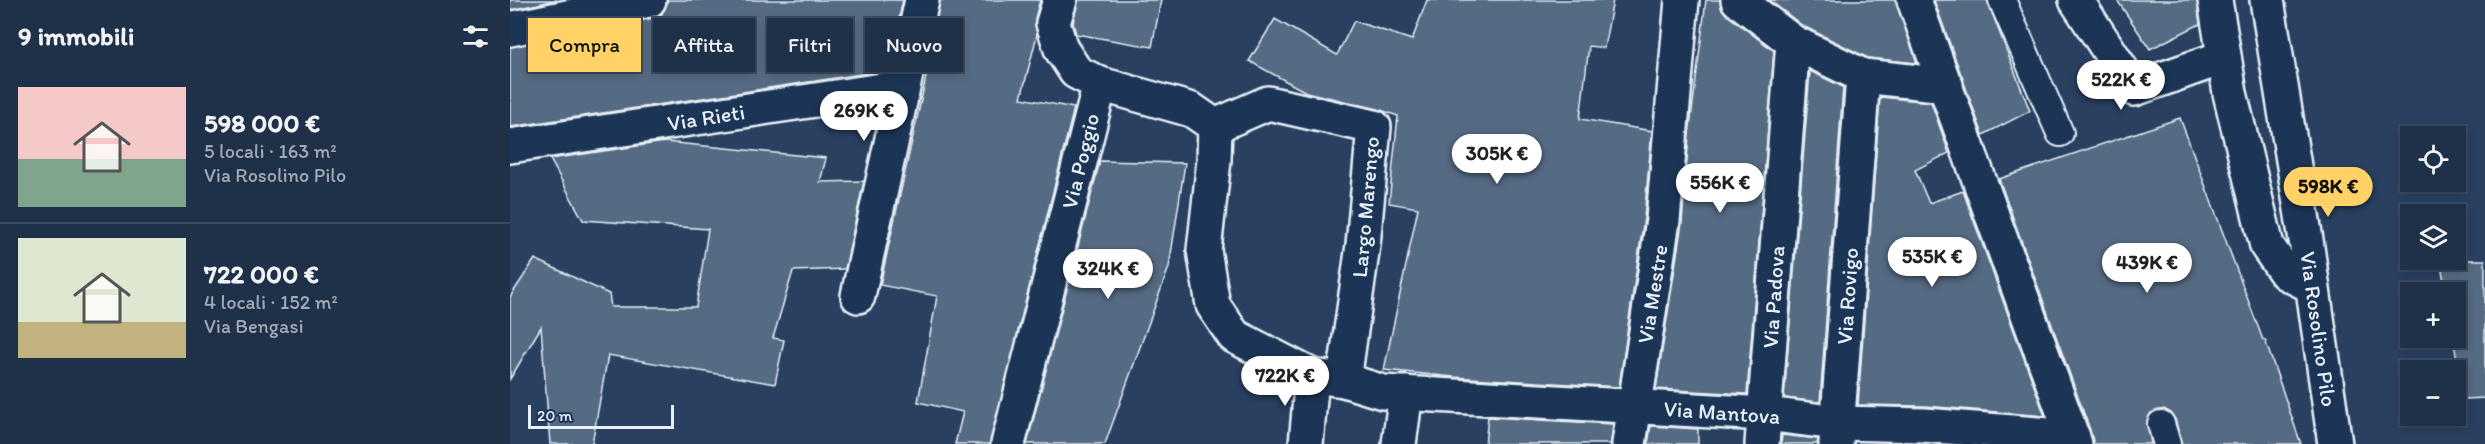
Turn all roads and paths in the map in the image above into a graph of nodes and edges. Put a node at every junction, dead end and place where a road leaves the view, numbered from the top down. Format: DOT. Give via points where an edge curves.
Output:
graph roads {
  1 [pos="649,0"];
  2 [pos="922,0"];
  3 [pos="1060,0"];
  4 [pos="1682,0"];
  5 [pos="1738,0"];
  6 [pos="1914,0"];
  7 [pos="2002,0"];
  8 [pos="2076,0"];
  9 [pos="2216,0"];
  10 [pos="2267,0"];
  11 [pos="510,29"];
  12 [pos="1793,42"];
  13 [pos="2224,57"];
  14 [pos="1863,76"];
  15 [pos="1100,84"];
  16 [pos="1946,85"];
  17 [pos="902,87"];
  18 [pos="1215,126"];
  19 [pos="2060,133"];
  20 [pos="510,146"];
  21 [pos="2312,286"];
  22 [pos="858,296"];
  23 [pos="1328,378"];
  24 [pos="1406,393"];
  25 [pos="1635,406"];
  26 [pos="1763,429"];
  27 [pos="1837,434"];
  28 [pos="2074,441"];
  29 [pos="1008,444"];
  30 [pos="1306,444"];
  31 [pos="1399,444"];
  32 [pos="1629,444"];
  33 [pos="2335,444"];
  1 -- 11 [label="street"];
  2 -- 17 [label="street"];
  3 -- 15 [label="street, Via Poggio" via="1053,23 1061,49 1076,72"];
  4 -- 25 [label="street, Via Mestre" via="1663,220"];
  5 -- 12 [label="street"];
  6 -- 16 [label="street"];
  7 -- 19 [label="lane"];
  8 -- 13 [label="street" via="2134,89"];
  9 -- 13 [label="street"];
  10 -- 21 [label="street, Via Rosolino Pilo"];
  12 -- 14 [label="street"];
  12 -- 26 [label="street, Via Padova"];
  13 -- 21 [label="street" via="2267,246 2286,273"];
  14 -- 16 [label="street"];
  14 -- 27 [label="street, Via Rovigo"];
  15 -- 18 [label="street" via="1192,110"];
  15 -- 29 [label="street, Via Poggio"];
  16 -- 28 [label="street"];
  17 -- 20 [label="street, Via Rieti"];
  17 -- 22 [label="street"];
  18 -- 23 [label="street, Via Mantova" via="1204,250 1214,305 1234,336"];
  18 -- 23 [label="street, Largo Marengo" via="1268,103 1374,127 1364,245"];
  21 -- 33 [label="street, Via Rosolino Pilo"];
  23 -- 24 [label="street, Via Mantova" via="1383,392"];
  23 -- 30 [label="street"];
  24 -- 25 [label="street, Via Mantova"];
  24 -- 31 [label="street"];
  25 -- 26 [label="street, Via Mantova"];
  25 -- 32 [label="street, Via Mestre"];
  26 -- 27 [label="street, Via Mantova"];
  27 -- 28 [label="street, Via Mantova" via="1924,425"];
}
